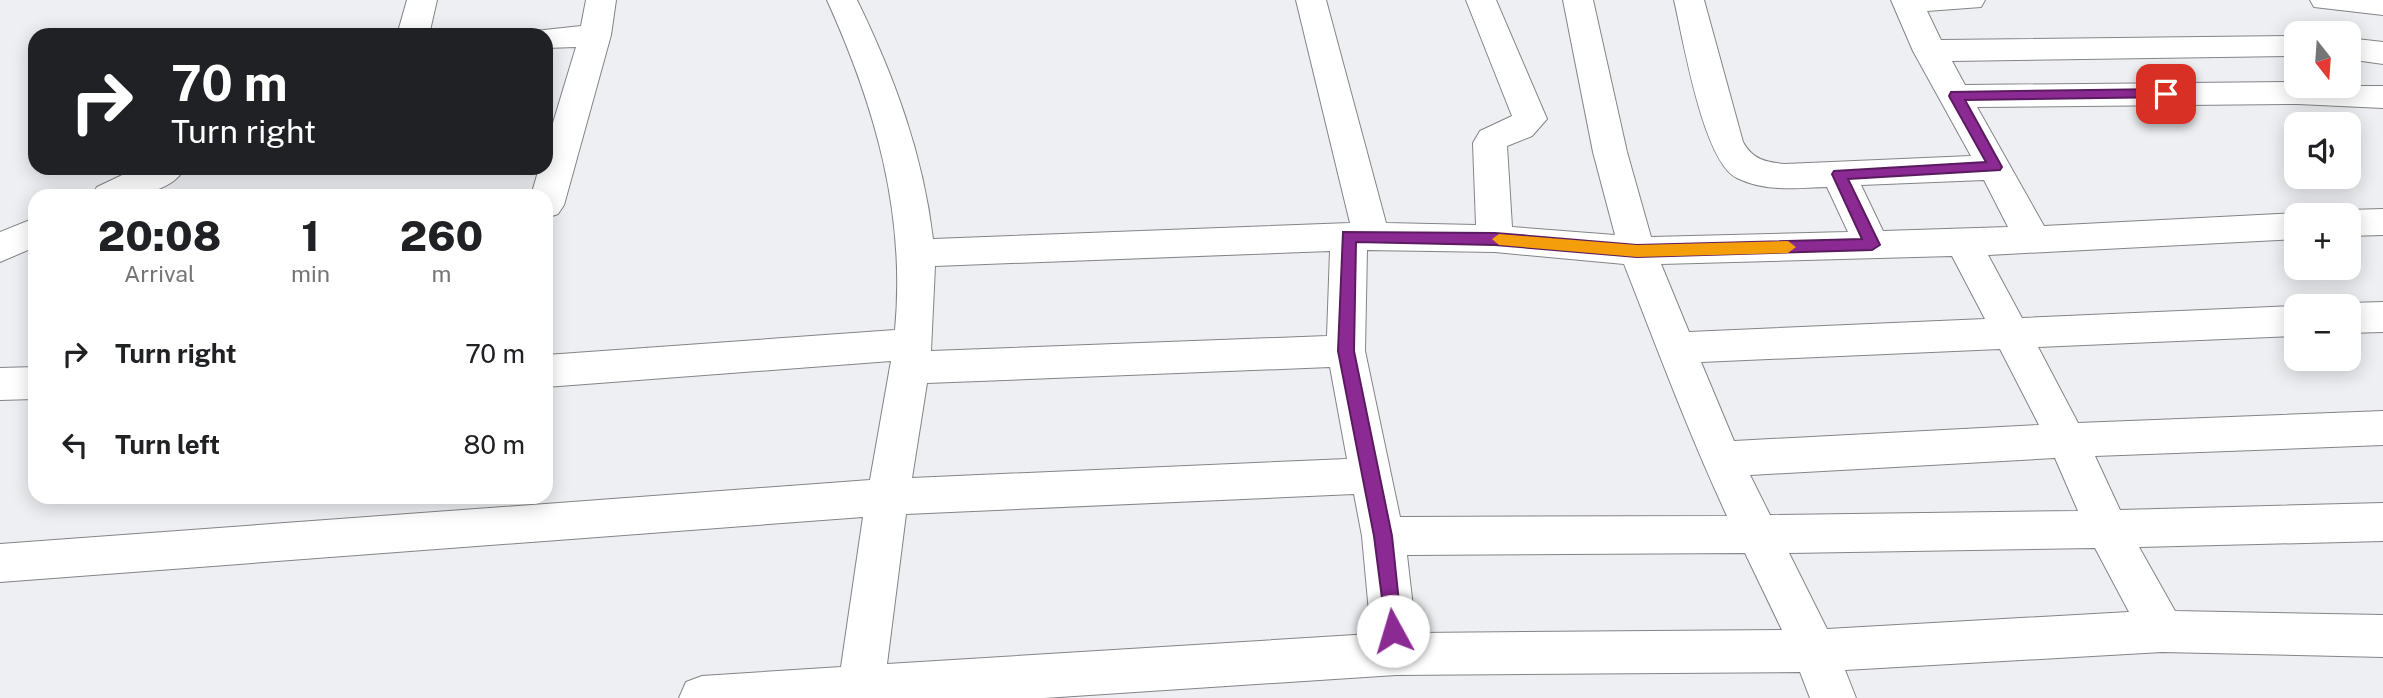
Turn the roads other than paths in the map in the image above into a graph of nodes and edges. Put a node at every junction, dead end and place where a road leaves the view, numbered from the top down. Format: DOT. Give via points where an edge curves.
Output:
graph roads {
  1 [pos="422,0"];
  2 [pos="601,0"];
  3 [pos="842,0"];
  4 [pos="1311,0"];
  5 [pos="1481,0"];
  6 [pos="1578,0"];
  7 [pos="1689,0"];
  8 [pos="1970,0"];
  9 [pos="2325,0"];
  10 [pos="1906,1"];
  11 [pos="2383,5"];
  12 [pos="415,28"];
  13 [pos="595,35"];
  14 [pos="553,38"];
  15 [pos="2284,46"];
  16 [pos="2361,49"];
  17 [pos="1929,51"];
  18 [pos="2383,52"];
  19 [pos="1956,96"];
  20 [pos="2383,97"];
  21 [pos="1995,167"];
  22 [pos="1839,174"];
  23 [pos="153,175"];
  24 [pos="124,189"];
  25 [pos="551,189"];
  26 [pos="2383,222"];
  27 [pos="2361,223"];
  28 [pos="2284,227"];
  29 [pos="28,234"];
  30 [pos="1360,236"];
  31 [pos="1495,239"];
  32 [pos="2033,240"];
  33 [pos="1963,242"];
  34 [pos="1872,245"];
  35 [pos="0,248"];
  36 [pos="1637,251"];
  37 [pos="916,253"];
  38 [pos="2383,317"];
  39 [pos="2361,318"];
  40 [pos="2284,322"];
  41 [pos="2010,333"];
  42 [pos="1674,348"];
  43 [pos="1346,351"];
  44 [pos="912,356"];
  45 [pos="553,371"];
  46 [pos="28,383"];
  47 [pos="0,384"];
  48 [pos="2383,428"];
  49 [pos="2067,440"];
  50 [pos="1721,459"];
  51 [pos="1369,476"];
  52 [pos="888,497"];
  53 [pos="2383,522"];
  54 [pos="2108,531"];
  55 [pos="1383,536"];
  56 [pos="1761,537"];
  57 [pos="0,563"];
  58 [pos="2162,631"];
  59 [pos="2383,636"];
  60 [pos="1815,651"];
  61 [pos="1396,654"];
  62 [pos="862,692"];
  63 [pos="702,698"];
  64 [pos="1833,698"];
  1 -- 12 [label="street"];
  2 -- 13 [label="street"];
  3 -- 37 [label="street" via="868,53 903,156"];
  4 -- 30 [label="street"];
  5 -- 31 [label="street" via="1530,119 1490,143"];
  6 -- 36 [label="street" via="1610,152"];
  7 -- 22 [label="street" via="1732,156 1758,174"];
  8 -- 10 [label="street"];
  9 -- 11 [label="street"];
  10 -- 17 [label="street"];
  13 -- 14 [label="street"];
  13 -- 25 [label="street"];
  15 -- 17 [label="street"];
  16 -- 18 [label="street"];
  17 -- 19 [label="street"];
  19 -- 20 [label="street" via="2298,93"];
  19 -- 21 [label="street"];
  21 -- 22 [label="street"];
  21 -- 32 [label="street"];
  22 -- 34 [label="street"];
  23 -- 24 [label="street"];
  26 -- 27 [label="street"];
  28 -- 32 [label="street"];
  29 -- 35 [label="street"];
  30 -- 31 [label="street"];
  30 -- 37 [label="street"];
  30 -- 43 [label="street"];
  31 -- 36 [label="street"];
  32 -- 33 [label="street"];
  33 -- 34 [label="street"];
  33 -- 41 [label="street"];
  34 -- 36 [label="street"];
  36 -- 42 [label="street"];
  37 -- 44 [label="street"];
  38 -- 39 [label="street"];
  40 -- 41 [label="street"];
  41 -- 42 [label="street"];
  41 -- 49 [label="street"];
  42 -- 50 [label="street"];
  43 -- 44 [label="street"];
  43 -- 51 [label="street"];
  44 -- 45 [label="street"];
  44 -- 52 [label="street"];
  46 -- 47 [label="street"];
  48 -- 49 [label="street"];
  49 -- 50 [label="street"];
  49 -- 54 [label="street"];
  50 -- 56 [label="street"];
  51 -- 52 [label="street"];
  51 -- 55 [label="street"];
  52 -- 57 [label="street"];
  52 -- 62 [label="street"];
  53 -- 54 [label="street"];
  54 -- 56 [label="street"];
  54 -- 58 [label="street"];
  55 -- 56 [label="street"];
  55 -- 61 [label="street"];
  56 -- 60 [label="street"];
  58 -- 59 [label="street"];
  58 -- 60 [label="street"];
  60 -- 61 [label="street"];
  60 -- 64 [label="street"];
  61 -- 62 [label="street"];
  62 -- 63 [label="street"];
}
